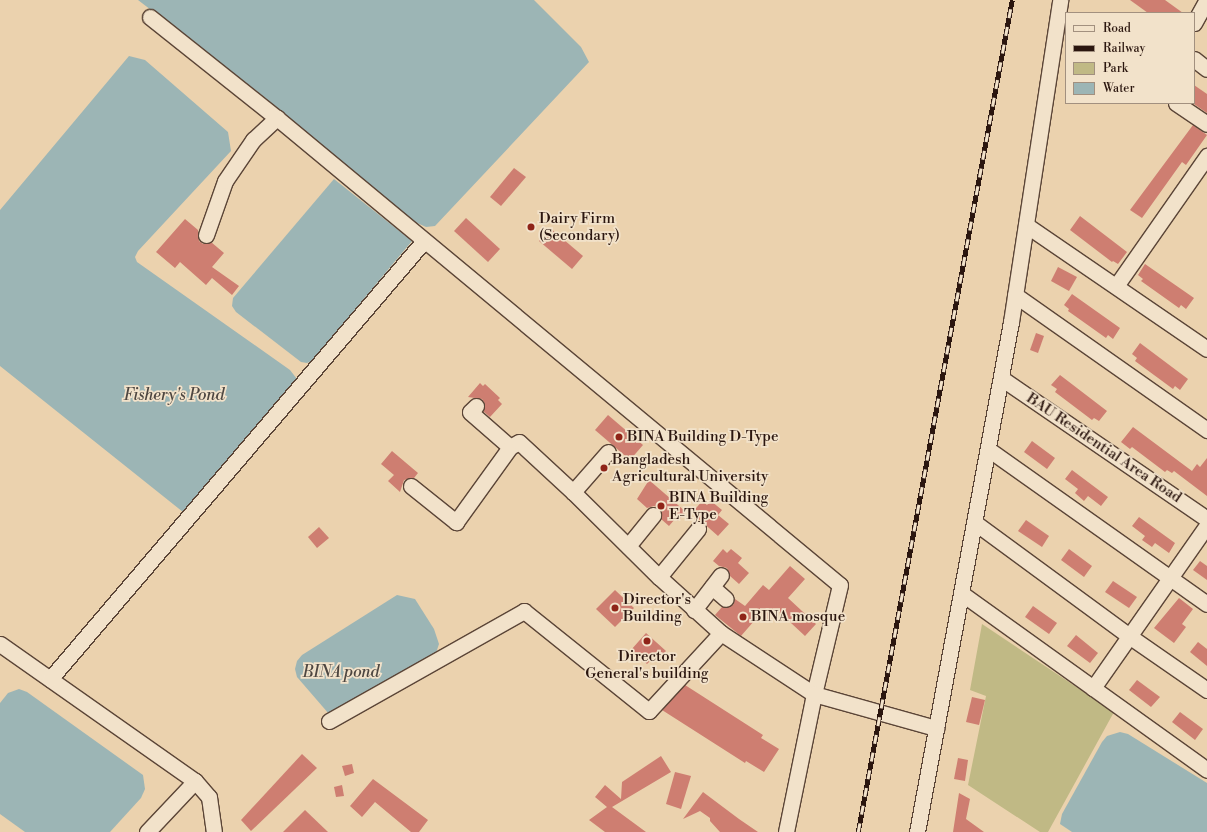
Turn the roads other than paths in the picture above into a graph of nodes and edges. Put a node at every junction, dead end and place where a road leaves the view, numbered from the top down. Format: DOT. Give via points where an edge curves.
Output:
graph roads {
  1 [pos="1207,0"];
  2 [pos="1060,2"];
  3 [pos="150,16"];
  4 [pos="1195,21"];
  5 [pos="1061,23"];
  6 [pos="1195,60"];
  7 [pos="1207,69"];
  8 [pos="1177,104"];
  9 [pos="277,118"];
  10 [pos="1207,124"];
  11 [pos="1207,156"];
  12 [pos="1026,224"];
  13 [pos="206,235"];
  14 [pos="424,242"];
  15 [pos="1116,286"];
  16 [pos="1015,295"];
  17 [pos="1207,349"];
  18 [pos="1001,378"];
  19 [pos="476,406"];
  20 [pos="1207,430"];
  21 [pos="510,447"];
  22 [pos="988,448"];
  23 [pos="608,452"];
  24 [pos="411,486"];
  25 [pos="573,492"];
  26 [pos="653,515"];
  27 [pos="1207,519"];
  28 [pos="974,522"];
  29 [pos="1207,525"];
  30 [pos="698,529"];
  31 [pos="628,546"];
  32 [pos="659,577"];
  33 [pos="1170,577"];
  34 [pos="962,592"];
  35 [pos="726,599"];
  36 [pos="1207,604"];
  37 [pos="694,610"];
  38 [pos="721,633"];
  39 [pos="1129,636"];
  40 [pos="0,644"];
  41 [pos="50,679"];
  42 [pos="1093,688"];
  43 [pos="1207,690"];
  44 [pos="814,694"];
  45 [pos="329,721"];
  46 [pos="936,728"];
  47 [pos="1207,770"];
  48 [pos="195,781"];
  49 [pos="147,832"];
  50 [pos="214,832"];
  51 [pos="786,832"];
  52 [pos="917,832"];
  1 -- 4 [label="street"];
  2 -- 5 [label="street"];
  3 -- 9 [label="street"];
  5 -- 12 [label="street"];
  6 -- 7 [label="street"];
  8 -- 10 [label="street"];
  9 -- 13 [label="street" via="253,140 225,181"];
  9 -- 14 [label="street"];
  11 -- 15 [label="street"];
  12 -- 15 [label="street"];
  12 -- 16 [label="street"];
  14 -- 41 [label="street"];
  14 -- 44 [label="street" via="840,585"];
  15 -- 17 [label="street"];
  16 -- 18 [label="street"];
  16 -- 20 [label="street"];
  18 -- 22 [label="street"];
  18 -- 27 [label="street, BAU Residential Area Road"];
  19 -- 21 [label="street" via="470,412"];
  21 -- 24 [label="street" via="456,522"];
  21 -- 25 [label="street" via="519,442"];
  22 -- 28 [label="street"];
  22 -- 33 [label="street"];
  23 -- 25 [label="street"];
  25 -- 31 [label="street"];
  26 -- 31 [label="street"];
  28 -- 34 [label="street"];
  28 -- 39 [label="street"];
  29 -- 33 [label="street"];
  30 -- 32 [label="street"];
  31 -- 32 [label="street"];
  32 -- 37 [label="street"];
  33 -- 36 [label="street"];
  33 -- 39 [label="street"];
  34 -- 42 [label="street"];
  34 -- 46 [label="street"];
  35 -- 37 [label="street" via="717,581"];
  37 -- 38 [label="street"];
  38 -- 44 [label="street"];
  38 -- 45 [label="street" via="648,711 524,611"];
  39 -- 42 [label="street"];
  39 -- 43 [label="street"];
  40 -- 41 [label="street"];
  41 -- 48 [label="street"];
  42 -- 47 [label="street"];
  44 -- 46 [label="street"];
  44 -- 51 [label="street"];
  46 -- 52 [label="street"];
  48 -- 49 [label="street"];
  48 -- 50 [label="street" via="209,797"];
}
